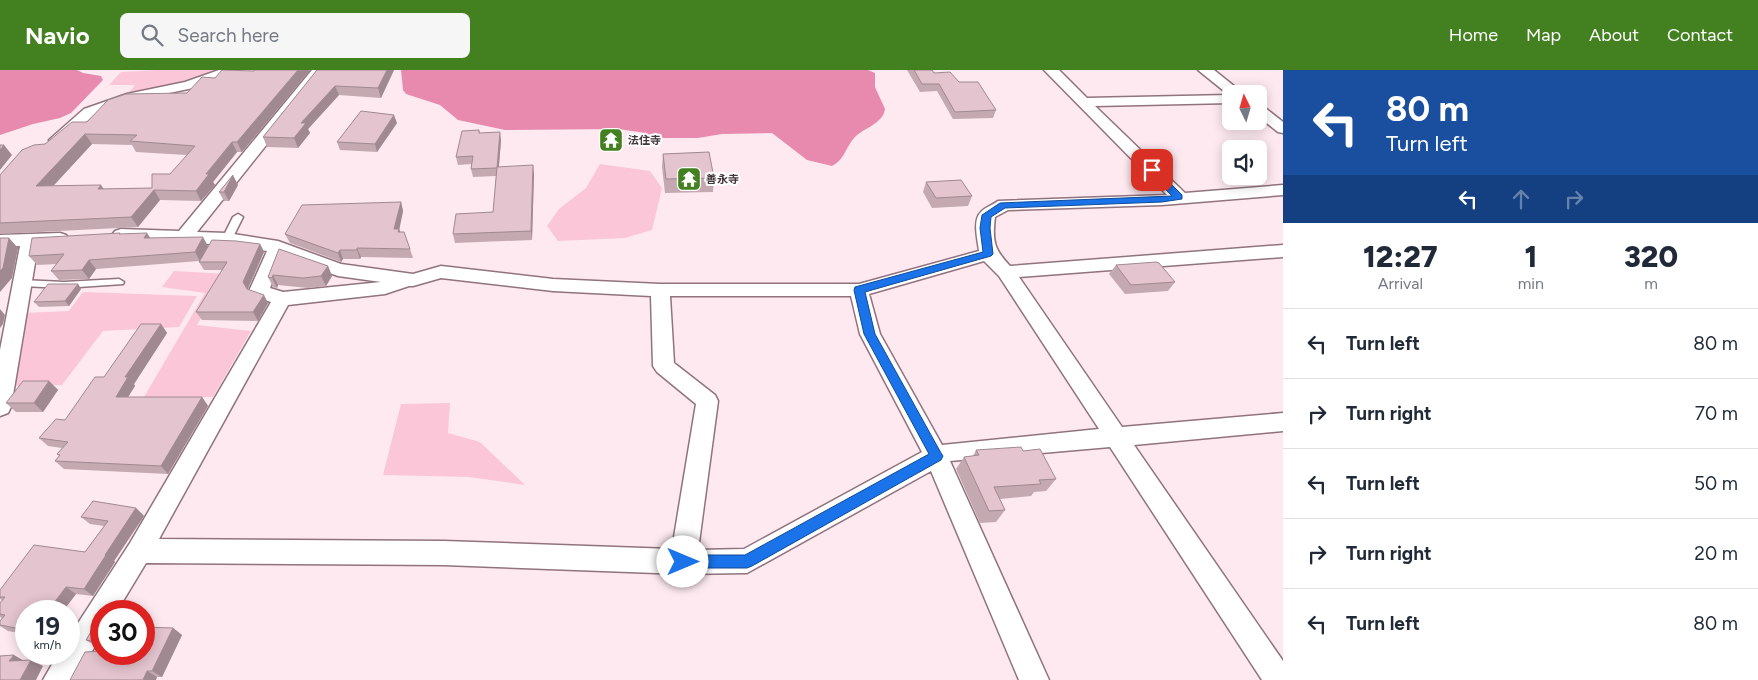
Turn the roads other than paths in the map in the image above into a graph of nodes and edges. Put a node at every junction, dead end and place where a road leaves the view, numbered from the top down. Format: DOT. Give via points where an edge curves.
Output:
graph roads {
  1 [pos="232,70"];
  2 [pos="319,70"];
  3 [pos="1051,70"];
  4 [pos="1205,70"];
  5 [pos="1225,85"];
  6 [pos="1222,99"];
  7 [pos="1086,102"];
  8 [pos="1268,117"];
  9 [pos="1283,129"];
  10 [pos="47,145"];
  11 [pos="1283,190"];
  12 [pos="1179,197"];
  13 [pos="238,217"];
  14 [pos="104,236"];
  15 [pos="184,236"];
  16 [pos="76,238"];
  17 [pos="227,239"];
  18 [pos="30,240"];
  19 [pos="0,241"];
  20 [pos="278,247"];
  21 [pos="1283,251"];
  22 [pos="988,254"];
  23 [pos="1006,272"];
  24 [pos="412,280"];
  25 [pos="119,282"];
  26 [pos="22,284"];
  27 [pos="660,290"];
  28 [pos="859,290"];
  29 [pos="282,299"];
  30 [pos="0,407"];
  31 [pos="1283,422"];
  32 [pos="1115,437"];
  33 [pos="936,456"];
  34 [pos="139,551"];
  35 [pos="683,562"];
  36 [pos="58,680"];
  37 [pos="1034,680"];
  38 [pos="1279,680"];
  1 -- 10 [label="street" via="89,112"];
  2 -- 15 [label="street"];
  3 -- 7 [label="street"];
  4 -- 5 [label="street"];
  6 -- 7 [label="street"];
  7 -- 12 [label="street"];
  8 -- 9 [label="street"];
  11 -- 12 [label="street"];
  12 -- 22 [label="street" via="1004,205 987,215"];
  13 -- 17 [label="lane"];
  14 -- 15 [label="street"];
  15 -- 17 [label="street"];
  16 -- 18 [label="street"];
  17 -- 20 [label="street"];
  18 -- 19 [label="street"];
  18 -- 26 [label="street"];
  20 -- 24 [label="street" via="338,270"];
  20 -- 29 [label="street" via="259,291"];
  21 -- 23 [label="street"];
  22 -- 23 [label="street"];
  22 -- 28 [label="street"];
  23 -- 32 [label="street"];
  24 -- 27 [label="street" via="441,272 552,285"];
  24 -- 29 [label="street" via="385,288"];
  25 -- 26 [label="lane"];
  26 -- 30 [label="street"];
  27 -- 28 [label="street"];
  27 -- 35 [label="street" via="664,366 707,401"];
  28 -- 33 [label="street" via="870,334"];
  29 -- 34 [label="street"];
  31 -- 32 [label="street"];
  32 -- 33 [label="street" via="949,452"];
  32 -- 38 [label="street"];
  33 -- 35 [label="street" via="747,561"];
  33 -- 37 [label="street"];
  34 -- 35 [label="street" via="444,553"];
  34 -- 36 [label="street"];
}
